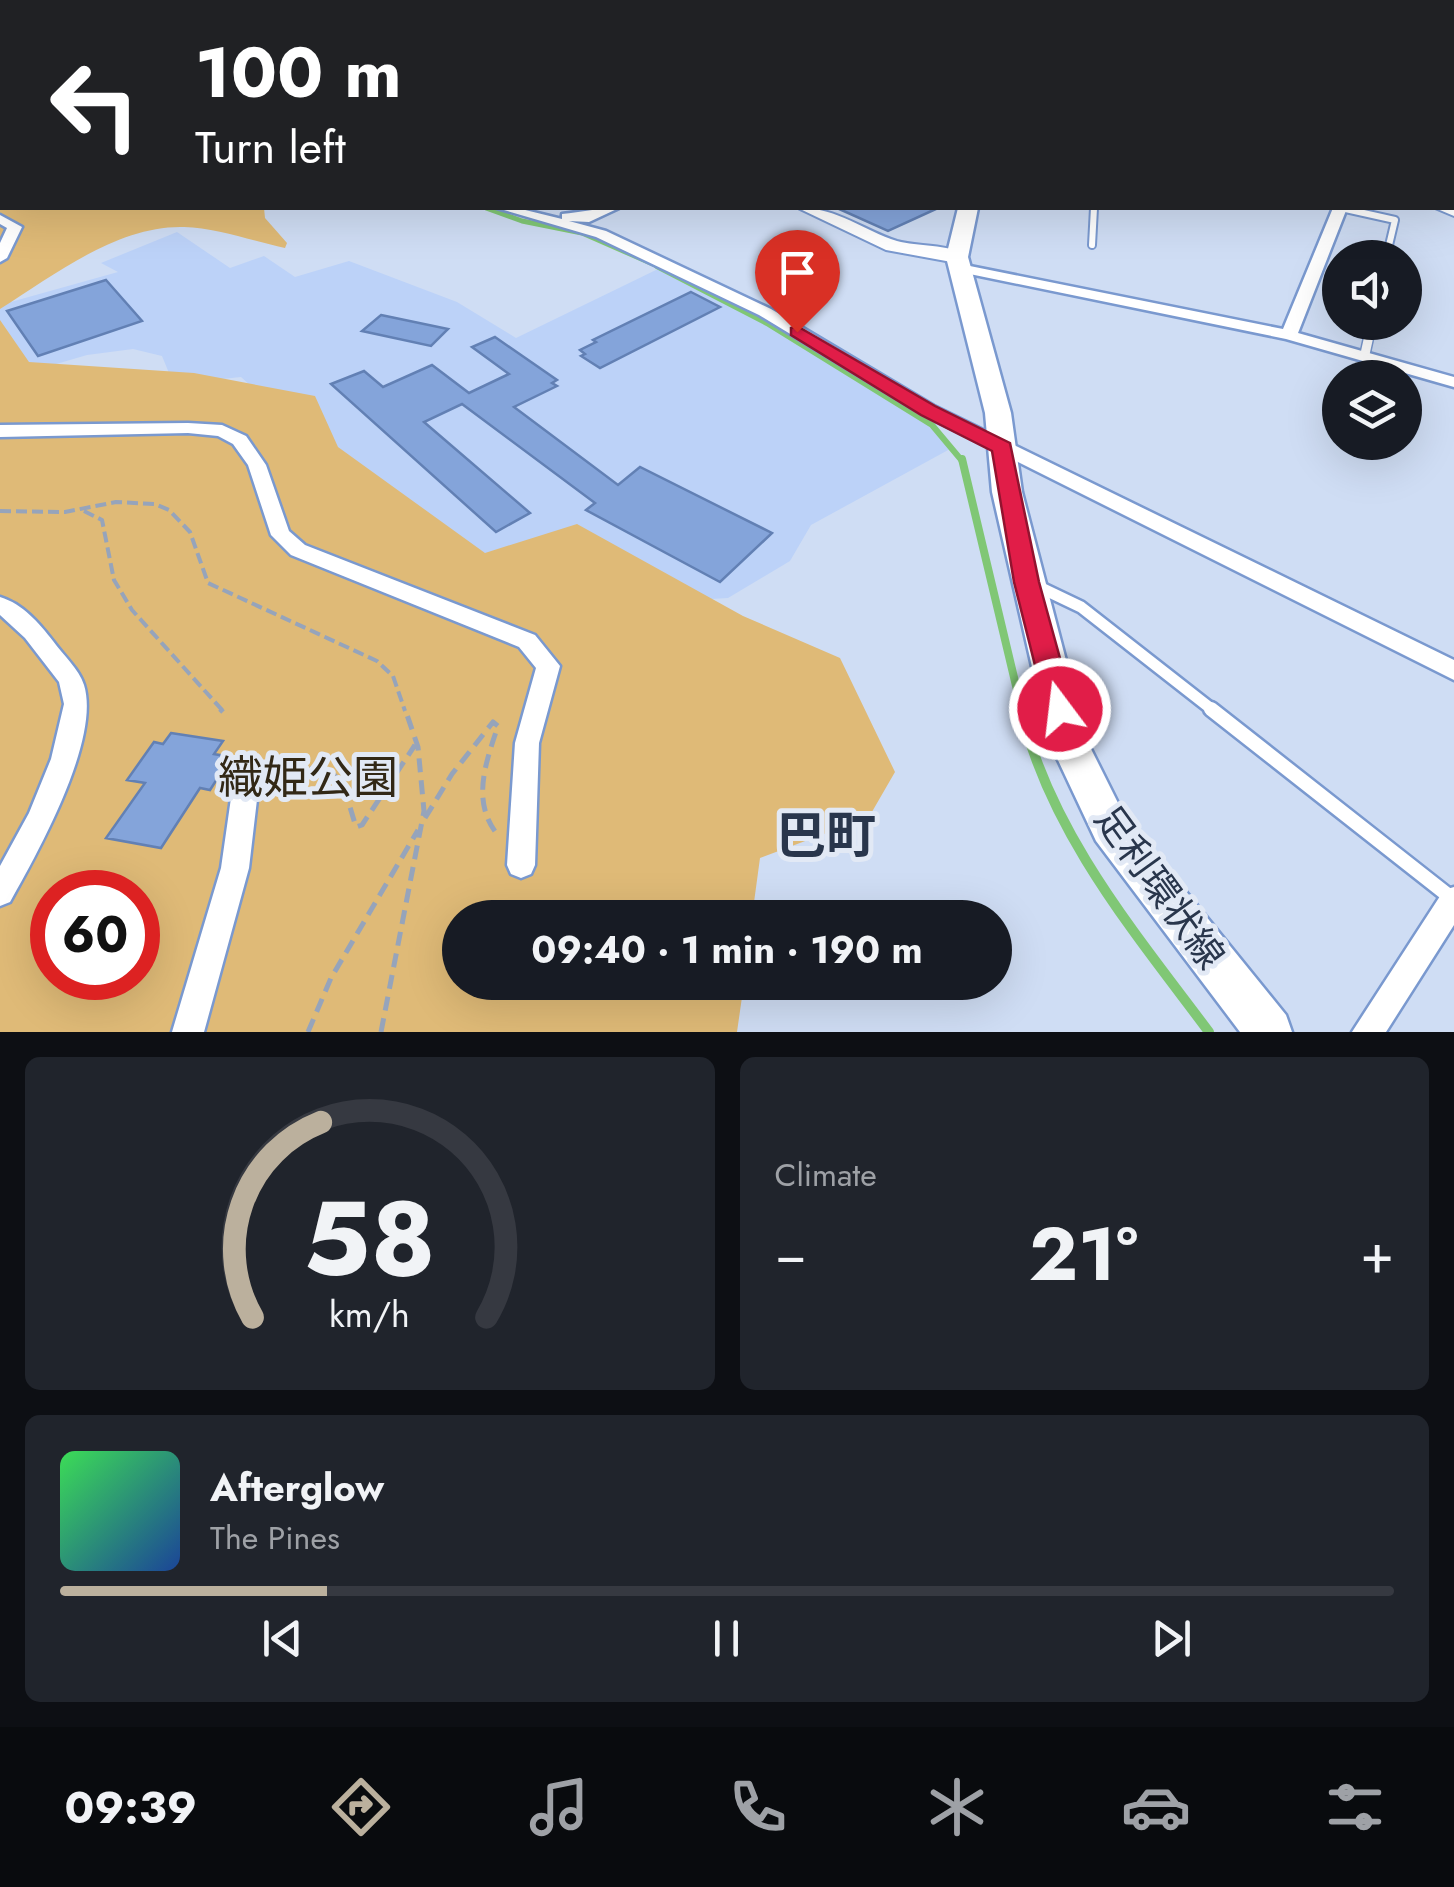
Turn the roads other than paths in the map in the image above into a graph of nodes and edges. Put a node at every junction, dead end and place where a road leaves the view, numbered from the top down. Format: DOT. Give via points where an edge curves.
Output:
graph roads {
  1 [pos="512,210"];
  2 [pos="519,210"];
  3 [pos="599,210"];
  4 [pos="812,210"];
  5 [pos="968,210"];
  6 [pos="1094,210"];
  7 [pos="1340,210"];
  8 [pos="1350,210"];
  9 [pos="0,219"];
  10 [pos="1390,240"];
  11 [pos="1092,245"];
  12 [pos="0,258"];
  13 [pos="958,262"];
  14 [pos="1290,335"];
  15 [pos="1368,340"];
  16 [pos="1365,354"];
  17 [pos="1454,382"];
  18 [pos="0,431"];
  19 [pos="1002,448"];
  20 [pos="1026,582"];
  21 [pos="0,605"];
  22 [pos="1454,671"];
  23 [pos="244,791"];
  24 [pos="521,865"];
  25 [pos="0,893"];
  26 [pos="1454,900"];
  27 [pos="188,1032"];
  28 [pos="1269,1032"];
  29 [pos="1368,1032"];
  1 -- 19 [label="street" via="601,234 765,312"];
  2 -- 3 [label="street" via="584,219"];
  4 -- 13 [label="street" via="893,246"];
  5 -- 13 [label="main road, 足利環状線"];
  6 -- 11 [label="lane"];
  7 -- 14 [label="street"];
  8 -- 10 [label="lane" via="1395,220"];
  9 -- 12 [label="street" via="15,227"];
  13 -- 14 [label="street"];
  13 -- 19 [label="main road, 足利環状線"];
  14 -- 16 [label="street"];
  15 -- 16 [label="lane"];
  16 -- 17 [label="street"];
  18 -- 24 [label="street" via="222,431 240,440 257,465 281,535 298,550 527,641 548,666 528,744"];
  19 -- 20 [label="main road, 足利環状線"];
  19 -- 22 [label="street"];
  20 -- 26 [label="lane" via="1081,606"];
  20 -- 28 [label="main road, 足利環状線" via="1085,783 1110,828"];
  21 -- 25 [label="street" via="27,623 72,685 75,700 72,732 51,790"];
  23 -- 27 [label="street" via="235,868"];
  26 -- 29 [label="street"];
}
